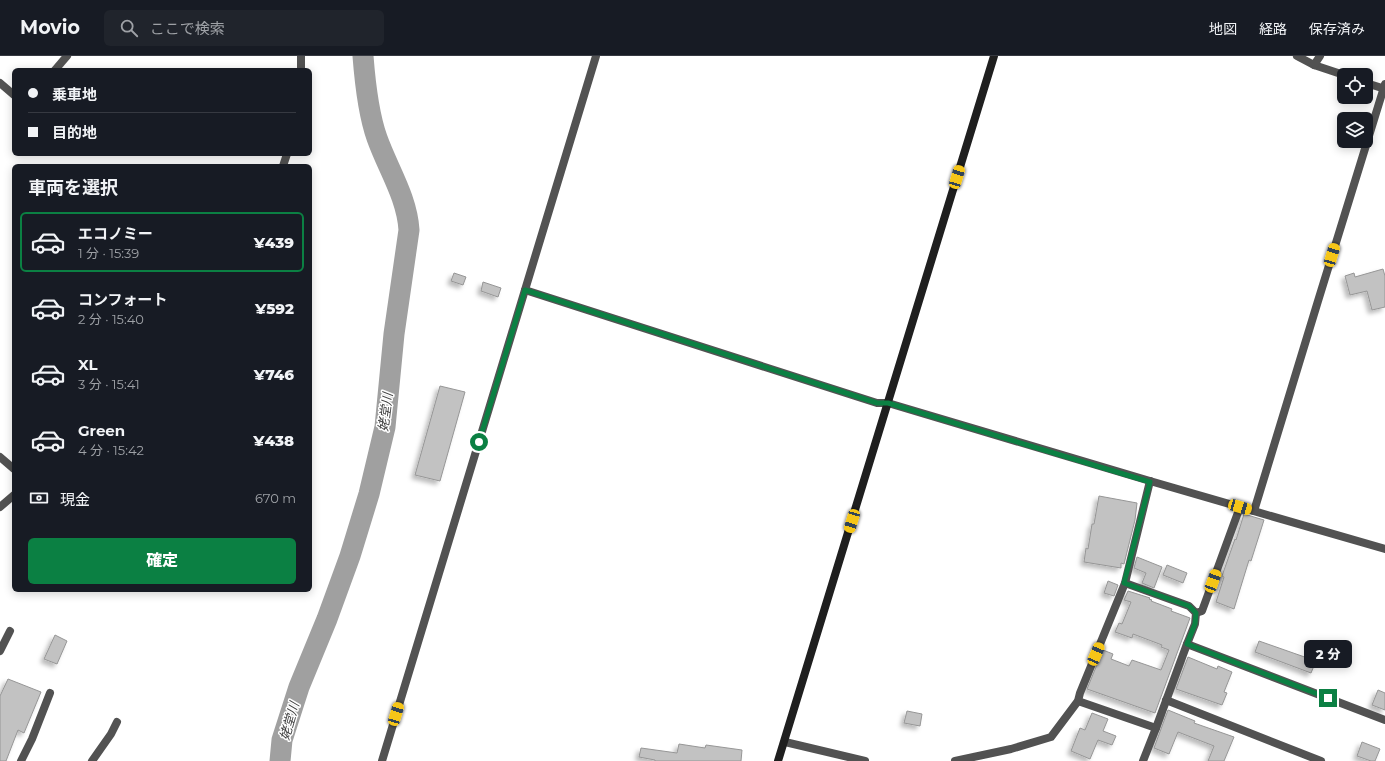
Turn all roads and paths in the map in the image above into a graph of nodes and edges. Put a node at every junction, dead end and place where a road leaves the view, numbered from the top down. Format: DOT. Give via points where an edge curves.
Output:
graph roads {
  1 [pos="67,56"];
  2 [pos="301,56"];
  3 [pos="596,56"];
  4 [pos="994,56"];
  5 [pos="1297,56"];
  6 [pos="1320,56"];
  7 [pos="1314,65"];
  8 [pos="57,68"];
  9 [pos="301,68"];
  10 [pos="1337,73"];
  11 [pos="0,83"];
  12 [pos="1373,84"];
  13 [pos="1384,87"];
  14 [pos="12,93"];
  15 [pos="525,290"];
  16 [pos="888,403"];
  17 [pos="0,457"];
  18 [pos="12,467"];
  19 [pos="1150,482"];
  20 [pos="12,497"];
  21 [pos="0,507"];
  22 [pos="1240,507"];
  23 [pos="1254,511"];
  24 [pos="1385,549"];
  25 [pos="1124,583"];
  26 [pos="1196,613"];
  27 [pos="10,631"];
  28 [pos="1187,644"];
  29 [pos="0,651"];
  30 [pos="50,693"];
  31 [pos="1166,700"];
  32 [pos="1078,701"];
  33 [pos="1385,720"];
  34 [pos="117,722"];
  35 [pos="1156,728"];
  36 [pos="784,742"];
  37 [pos="385,760"];
  38 [pos="1145,760"];
  39 [pos="21,761"];
  40 [pos="92,761"];
  41 [pos="778,761"];
  42 [pos="864,761"];
  43 [pos="955,761"];
  44 [pos="1321,761"];
  1 -- 8 [label="street"];
  2 -- 9 [label="street"];
  3 -- 15 [label="street"];
  4 -- 16 [label="street"];
  5 -- 7 [label="street"];
  6 -- 7 [label="street"];
  7 -- 10 [label="street"];
  11 -- 14 [label="street"];
  12 -- 13 [label="street"];
  13 -- 23 [label="street"];
  15 -- 16 [label="street" via="877,403"];
  15 -- 37 [label="street"];
  16 -- 19 [label="street"];
  16 -- 36 [label="street"];
  17 -- 18 [label="street"];
  19 -- 22 [label="street"];
  19 -- 25 [label="street"];
  20 -- 21 [label="street"];
  22 -- 23 [label="street"];
  22 -- 26 [label="street" via="1202,611"];
  23 -- 24 [label="street"];
  25 -- 26 [label="street" via="1189,606"];
  25 -- 32 [label="street"];
  26 -- 28 [label="street" via="1195,624"];
  27 -- 29 [label="street"];
  28 -- 31 [label="street"];
  28 -- 33 [label="street"];
  30 -- 39 [label="street"];
  31 -- 35 [label="street"];
  31 -- 44 [label="street"];
  32 -- 35 [label="street"];
  32 -- 43 [label="street" via="1051,737"];
  34 -- 40 [label="street"];
  35 -- 38 [label="street"];
  36 -- 41 [label="street"];
  36 -- 42 [label="street"];
}
